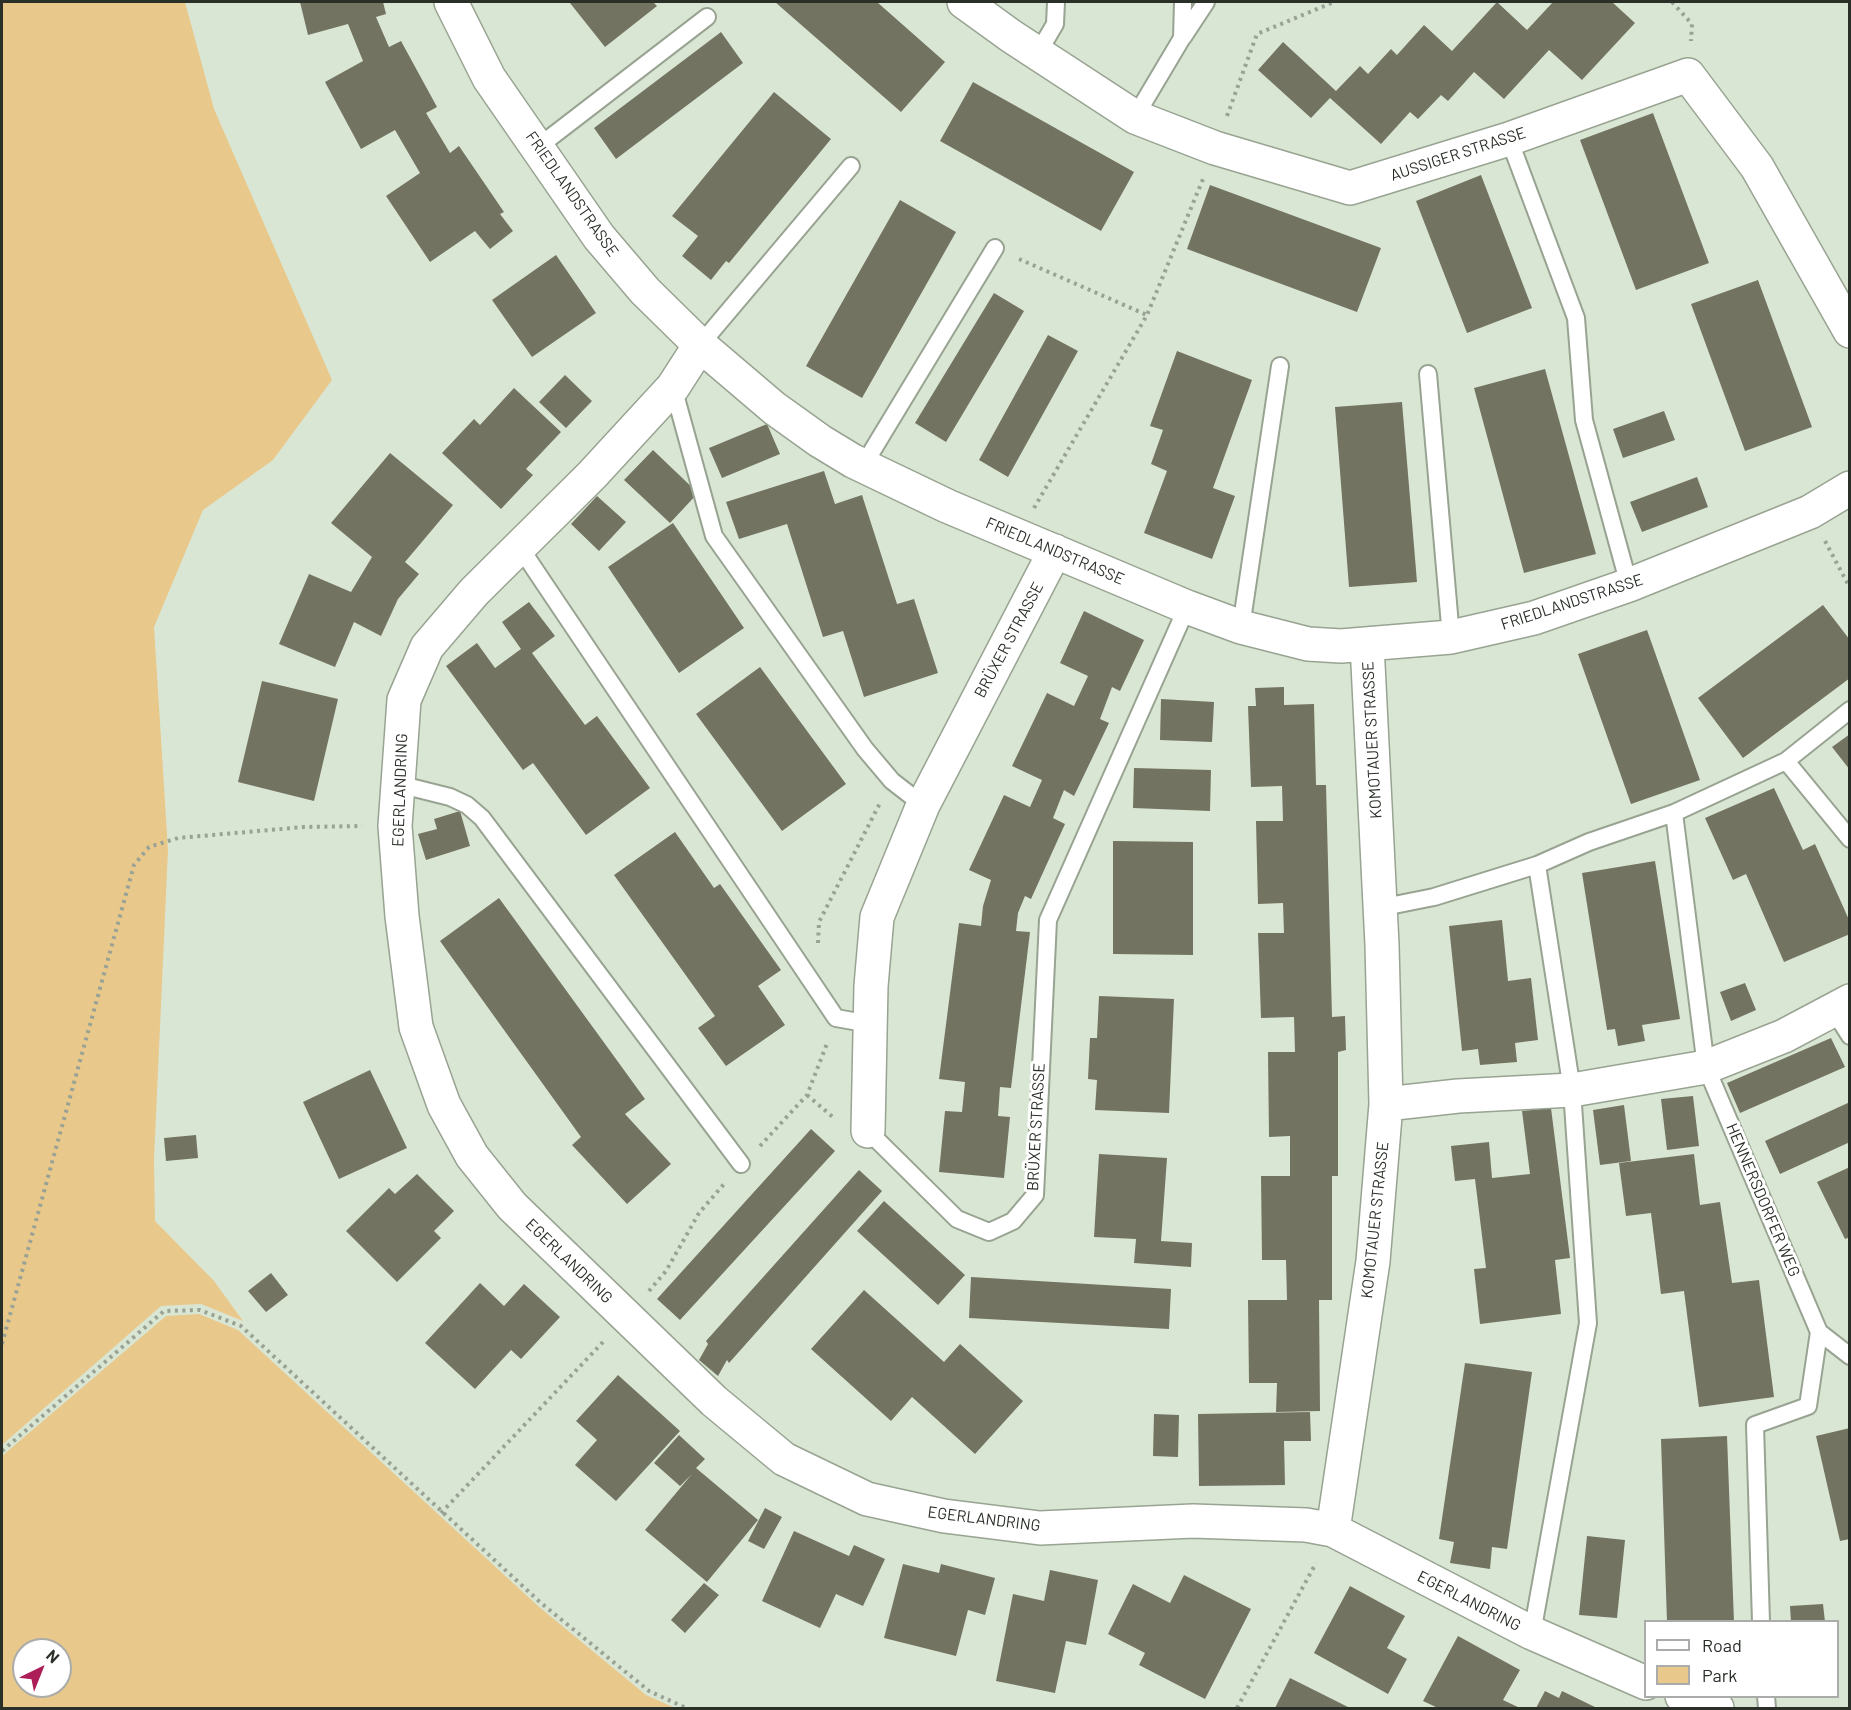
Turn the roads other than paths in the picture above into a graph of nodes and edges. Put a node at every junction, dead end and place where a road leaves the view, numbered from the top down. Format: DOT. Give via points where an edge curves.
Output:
graph roads {
  1 [pos="451,2"];
  2 [pos="964,2"];
  3 [pos="1056,2"];
  4 [pos="1183,2"];
  5 [pos="1206,2"];
  6 [pos="707,17"];
  7 [pos="1182,38"];
  8 [pos="1038,53"];
  9 [pos="1135,117"];
  10 [pos="1509,139"];
  11 [pos="538,147"];
  12 [pos="851,166"];
  13 [pos="994,249"];
  14 [pos="1850,331"];
  15 [pos="700,345"];
  16 [pos="1280,366"];
  17 [pos="1428,374"];
  18 [pos="673,387"];
  19 [pos="863,466"];
  20 [pos="1850,488"];
  21 [pos="519,546"];
  22 [pos="1055,551"];
  23 [pos="1629,585"];
  24 [pos="1187,608"];
  25 [pos="1241,627"];
  26 [pos="1451,637"];
  27 [pos="1367,644"];
  28 [pos="1850,710"];
  29 [pos="1786,761"];
  30 [pos="398,784"];
  31 [pos="923,805"];
  32 [pos="1674,813"];
  33 [pos="1850,839"];
  34 [pos="1537,865"];
  35 [pos="1379,908"];
  36 [pos="1844,1016"];
  37 [pos="870,1024"];
  38 [pos="1706,1067"];
  39 [pos="1572,1090"];
  40 [pos="1386,1104"];
  41 [pos="868,1131"];
  42 [pos="741,1164"];
  43 [pos="1820,1332"];
  44 [pos="1850,1356"];
  45 [pos="1333,1530"];
  46 [pos="1761,1620"];
  47 [pos="1532,1633"];
  48 [pos="1644,1682"];
  49 [pos="1688,1698"];
  50 [pos="1717,1708"];
  1 -- 11 [label="street, FRIEDLANDSTRASSE" via="489,78"];
  2 -- 8 [label="street, AUSSIGER STRASSE"];
  3 -- 8 [label="lane" via="1055,24"];
  4 -- 7 [label="lane"];
  5 -- 7 [label="lane"];
  6 -- 11 [label="lane"];
  7 -- 9 [label="lane"];
  8 -- 9 [label="street, AUSSIGER STRASSE"];
  9 -- 10 [label="street, AUSSIGER STRASSE" via="1215,148 1350,188"];
  10 -- 14 [label="street, AUSSIGER STRASSE" via="1688,75 1757,167"];
  10 -- 23 [label="lane" via="1576,318 1584,420"];
  11 -- 15 [label="street, FRIEDLANDSTRASSE" via="599,237 645,291"];
  12 -- 15 [label="lane"];
  13 -- 19 [label="lane"];
  15 -- 18 [label="street, EGERLANDRING"];
  15 -- 19 [label="street, FRIEDLANDSTRASSE" via="774,408 819,441"];
  16 -- 25 [label="lane"];
  17 -- 26 [label="lane"];
  18 -- 21 [label="street, EGERLANDRING" via="592,475"];
  18 -- 31 [label="lane" via="714,536 865,749 892,781"];
  19 -- 22 [label="street, FRIEDLANDSTRASSE"];
  20 -- 23 [label="street, FRIEDLANDSTRASSE" via="1809,512"];
  21 -- 30 [label="street, EGERLANDRING" via="427,647 404,700"];
  21 -- 37 [label="lane" via="836,1018"];
  22 -- 24 [label="street, FRIEDLANDSTRASSE"];
  22 -- 31 [label="street, BRÜXER STRASSE"];
  23 -- 26 [label="street, FRIEDLANDSTRASSE" via="1534,618"];
  24 -- 25 [label="street, FRIEDLANDSTRASSE"];
  24 -- 41 [label="lane, BRÜXER STRASSE" via="1047,920 1035,1195 1013,1221 989,1232 957,1220"];
  25 -- 27 [label="street, FRIEDLANDSTRASSE" via="1308,644"];
  26 -- 27 [label="street, FRIEDLANDSTRASSE"];
  27 -- 35 [label="street, KOMOTAUER STRASSE"];
  28 -- 29 [label="lane"];
  29 -- 32 [label="lane"];
  29 -- 33 [label="lane"];
  30 -- 42 [label="lane" via="450,797 482,818"];
  30 -- 45 [label="street, EGERLANDRING" via="395,826 416,1028 444,1105 472,1156 512,1206 626,1318 714,1401 784,1459 867,1499 944,1516 1040,1528 1193,1521 1306,1525"];
  31 -- 37 [label="street, BRÜXER STRASSE" via="877,916"];
  32 -- 34 [label="lane" via="1589,842"];
  32 -- 38 [label="lane"];
  34 -- 35 [label="lane" via="1434,897"];
  34 -- 39 [label="lane"];
  35 -- 40 [label="street, KOMOTAUER STRASSE"];
  36 -- 38 [label="street"];
  37 -- 41 [label="street, BRÜXER STRASSE"];
  38 -- 39 [label="street"];
  38 -- 43 [label="lane, HENNERSDORFER WEG"];
  39 -- 40 [label="street"];
  39 -- 47 [label="lane, EGERLANDRING" via="1588,1323"];
  40 -- 45 [label="street, KOMOTAUER STRASSE" via="1373,1261"];
  43 -- 44 [label="lane"];
  43 -- 46 [label="lane" via="1808,1406 1755,1425"];
  45 -- 47 [label="street, EGERLANDRING"];
  47 -- 48 [label="street, EGERLANDRING"];
  49 -- 50 [label="street"];
}
